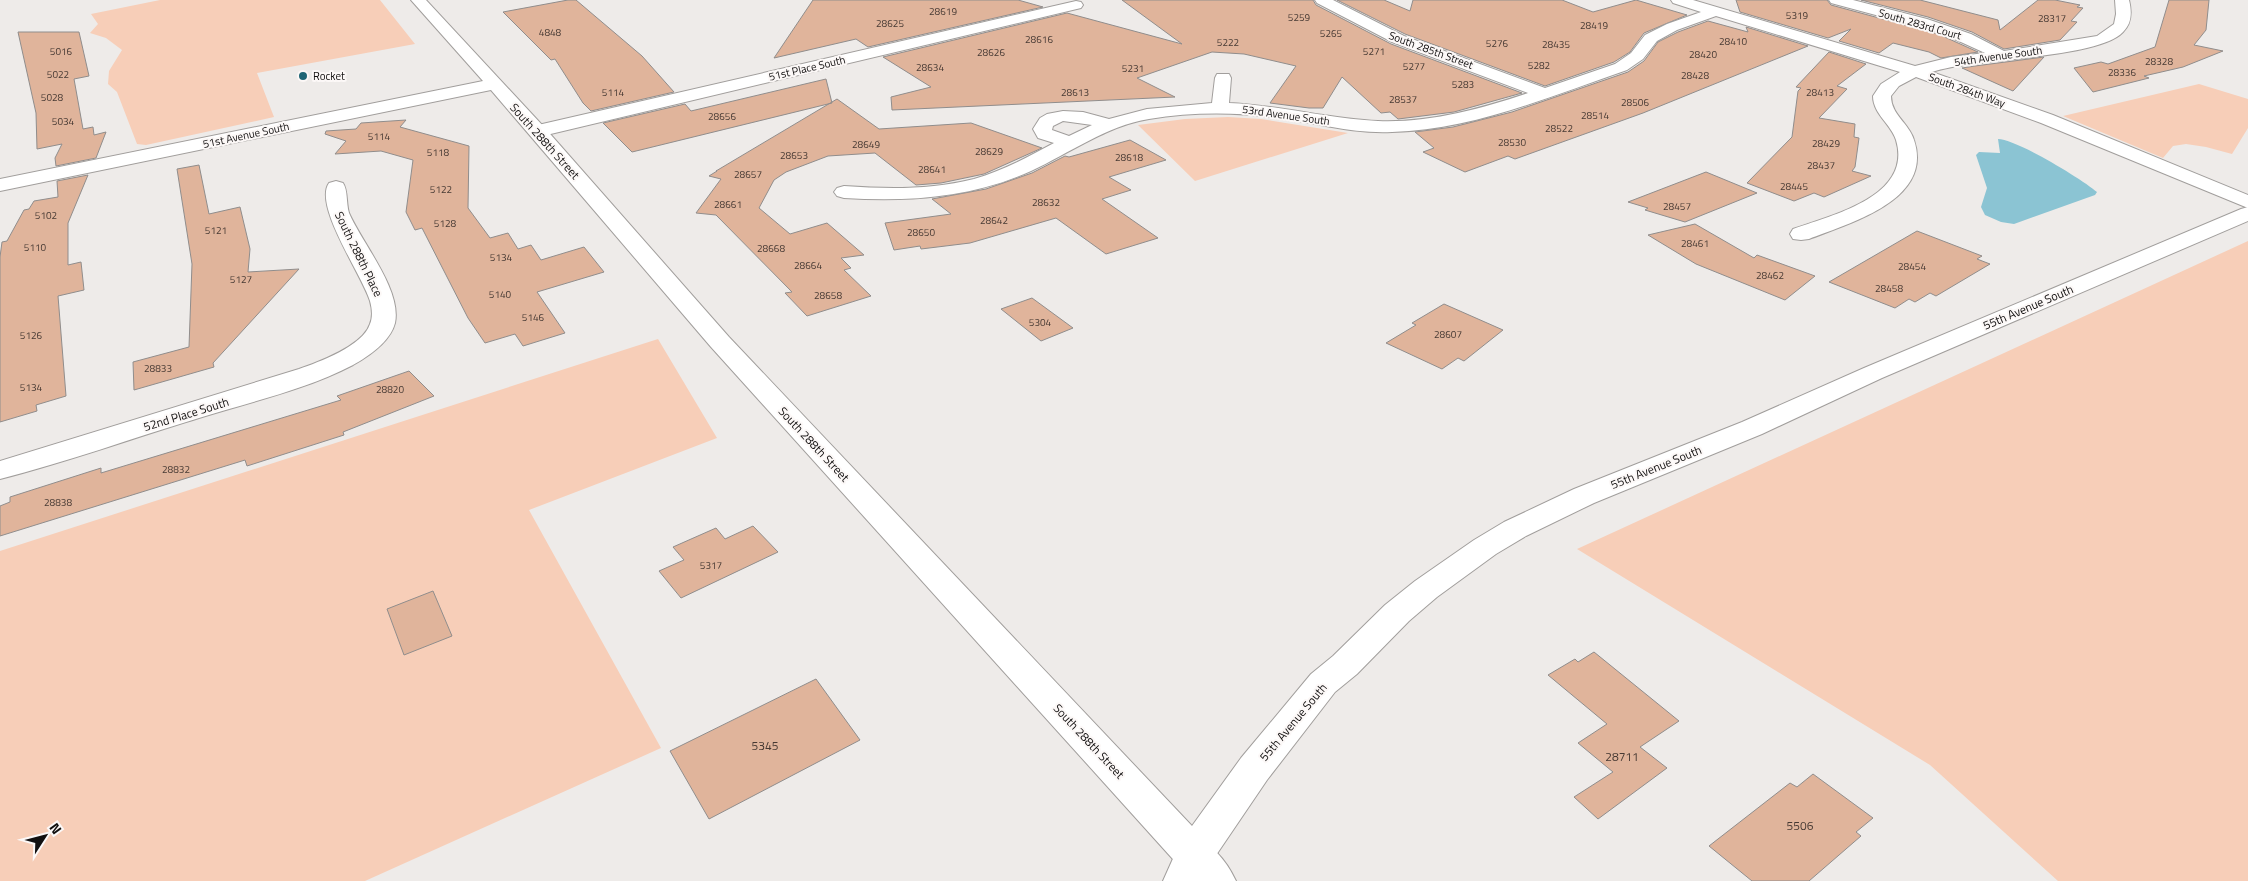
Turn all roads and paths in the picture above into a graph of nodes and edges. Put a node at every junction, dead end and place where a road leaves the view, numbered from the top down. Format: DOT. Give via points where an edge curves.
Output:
graph roads {
  1 [pos="418,0"];
  2 [pos="1322,0"];
  3 [pos="1678,0"];
  4 [pos="1836,0"];
  5 [pos="2122,0"];
  6 [pos="1076,6"];
  7 [pos="1717,11"];
  8 [pos="2002,56"];
  9 [pos="1917,72"];
  10 [pos="1223,78"];
  11 [pos="493,84"];
  12 [pos="1543,93"];
  13 [pos="1220,107"];
  14 [pos="1110,124"];
  15 [pos="538,132"];
  16 [pos="1068,142"];
  17 [pos="0,185"];
  18 [pos="336,187"];
  19 [pos="844,192"];
  20 [pos="2248,202"];
  21 [pos="2248,214"];
  22 [pos="1801,234"];
  23 [pos="366,346"];
  24 [pos="0,470"];
  25 [pos="1198,872"];
  1 -- 11 [label="street, South 288th Street"];
  2 -- 12 [label="street, South 285th Street" via="1398,39"];
  3 -- 7 [label="street, South 284th Way"];
  4 -- 8 [label="street, South 283rd Court" via="1958,34"];
  5 -- 8 [label="street, 54th Avenue South" via="2122,23 2115,33 2101,40"];
  6 -- 15 [label="street, 51st Place South"];
  7 -- 9 [label="street, South 284th Way"];
  7 -- 12 [label="street, 53rd Avenue South" via="1651,38 1637,56 1621,66"];
  8 -- 9 [label="street, 54th Avenue South" via="1943,63"];
  9 -- 20 [label="street, South 284th Way" via="2046,119"];
  9 -- 22 [label="street, 54th Avenue South" via="1890,84 1883,93 1882,102 1905,138 1909,155 1905,177 1892,192 1877,202"];
  10 -- 13 [label="street"];
  11 -- 15 [label="street, South 288th Street"];
  11 -- 17 [label="street, 51st Avenue South"];
  12 -- 13 [label="street, 53rd Avenue South" via="1465,117 1391,127 1360,126"];
  13 -- 14 [label="street, 53rd Avenue South" via="1145,114"];
  14 -- 16 [label="street, 53rd Avenue South"];
  14 -- 16 [label="street" via="1070,116 1044,124 1045,134"];
  15 -- 25 [label="street, South 288th Street" via="720,342"];
  16 -- 19 [label="street, 53rd Avenue South" via="1026,165 959,188 894,196"];
  18 -- 23 [label="street, South 288th Place" via="334,200 339,215 385,312 381,328"];
  21 -- 25 [label="street, 55th Avenue South" via="1873,373 1752,428 1584,496 1485,547 1397,613 1323,683 1254,769"];
  23 -- 24 [label="street, 52nd Place South" via="338,362 287,383"];
}
